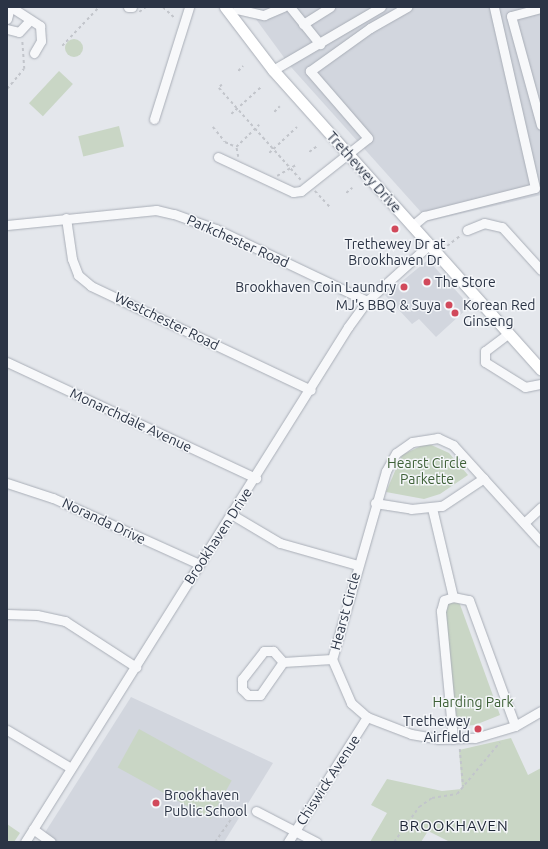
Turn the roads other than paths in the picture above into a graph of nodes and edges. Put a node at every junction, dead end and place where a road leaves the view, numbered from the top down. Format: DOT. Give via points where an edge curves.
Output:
graph roads {
  1 [pos="10,7"];
  2 [pos="128,7"];
  3 [pos="189,7"];
  4 [pos="283,7"];
  5 [pos="290,7"];
  6 [pos="330,7"];
  7 [pos="380,7"];
  8 [pos="407,7"];
  9 [pos="494,7"];
  10 [pos="541,8"];
  11 [pos="232,9"];
  12 [pos="133,11"];
  13 [pos="7,19"];
  14 [pos="30,20"];
  15 [pos="303,24"];
  16 [pos="7,29"];
  17 [pos="320,44"];
  18 [pos="34,53"];
  19 [pos="273,70"];
  20 [pos="154,119"];
  21 [pos="541,125"];
  22 [pos="348,154"];
  23 [pos="218,156"];
  24 [pos="66,218"];
  25 [pos="7,225"];
  26 [pos="412,226"];
  27 [pos="467,230"];
  28 [pos="429,245"];
  29 [pos="541,270"];
  30 [pos="366,301"];
  31 [pos="509,333"];
  32 [pos="7,362"];
  33 [pos="541,370"];
  34 [pos="541,384"];
  35 [pos="311,390"];
  36 [pos="256,478"];
  37 [pos="484,478"];
  38 [pos="7,483"];
  39 [pos="375,503"];
  40 [pos="541,507"];
  41 [pos="432,508"];
  42 [pos="231,514"];
  43 [pos="524,523"];
  44 [pos="541,542"];
  45 [pos="199,564"];
  46 [pos="358,565"];
  47 [pos="453,597"];
  48 [pos="7,614"];
  49 [pos="332,659"];
  50 [pos="283,662"];
  51 [pos="136,667"];
  52 [pos="541,711"];
  53 [pos="367,717"];
  54 [pos="514,726"];
  55 [pos="7,730"];
  56 [pos="453,740"];
  57 [pos="71,768"];
  58 [pos="256,812"];
  59 [pos="33,829"];
  60 [pos="294,832"];
  61 [pos="25,842"];
  62 [pos="51,842"];
  63 [pos="288,842"];
  64 [pos="316,842"];
  1 -- 13 [label="street"];
  1 -- 14 [label="street"];
  2 -- 12 [label="street"];
  3 -- 20 [label="street"];
  4 -- 11 [label="street" via="264,15"];
  5 -- 15 [label="street"];
  6 -- 15 [label="street"];
  7 -- 17 [label="street"];
  8 -- 22 [label="street" via="370,28 310,71 368,138"];
  9 -- 26 [label="street" via="535,188 424,216"];
  10 -- 21 [label="street" via="511,16"];
  11 -- 19 [label="main road, Trethewey Drive"];
  14 -- 16 [label="street" via="19,32"];
  14 -- 18 [label="street" via="40,26 42,35"];
  15 -- 17 [label="street"];
  17 -- 19 [label="street"];
  19 -- 22 [label="main road, Trethewey Drive"];
  22 -- 23 [label="street" via="307,186 293,192"];
  22 -- 26 [label="main road, Trethewey Drive"];
  24 -- 25 [label="street, Parkchester Road"];
  24 -- 30 [label="street, Parkchester Road" via="156,210 174,214 216,229"];
  24 -- 35 [label="street, Westchester Road" via="72,259 78,275 91,286"];
  26 -- 28 [label="main road, Trethewey Drive"];
  27 -- 29 [label="street" via="484,223 502,227"];
  28 -- 30 [label="street, Brookhaven Drive"];
  28 -- 31 [label="main road, Trethewey Drive"];
  30 -- 35 [label="street, Brookhaven Drive"];
  31 -- 33 [label="main road, Trethewey Drive"];
  31 -- 34 [label="street" via="485,352 485,362 522,386"];
  32 -- 36 [label="street, Monarchdale Avenue"];
  35 -- 36 [label="street, Brookhaven Drive"];
  36 -- 42 [label="street, Brookhaven Drive"];
  37 -- 39 [label="street, Hearst Circle" via="453,445 438,438 421,438 405,446 390,460"];
  37 -- 41 [label="street" via="451,502"];
  37 -- 43 [label="street, Hearst Circle"];
  38 -- 45 [label="street, Noranda Drive" via="53,498"];
  39 -- 41 [label="street" via="393,508"];
  39 -- 46 [label="street, Hearst Circle"];
  40 -- 43 [label="street"];
  41 -- 47 [label="street"];
  42 -- 45 [label="street, Brookhaven Drive"];
  42 -- 46 [label="street" via="280,543"];
  43 -- 44 [label="street, Hearst Circle"];
  45 -- 51 [label="street, Brookhaven Drive"];
  46 -- 49 [label="street, Hearst Circle"];
  47 -- 54 [label="street" via="469,600"];
  47 -- 56 [label="street" via="444,600 441,611"];
  48 -- 51 [label="street" via="42,615 65,621"];
  49 -- 50 [label="street"];
  49 -- 53 [label="street, Hearst Circle" via="344,692"];
  50 -- 50 [label="street" via="273,651 264,651 242,679 242,689 248,695 260,695"];
  51 -- 57 [label="street, Brookhaven Drive"];
  52 -- 54 [label="street, Hearst Circle"];
  53 -- 56 [label="street, Hearst Circle" via="411,734"];
  53 -- 60 [label="street, Chiswick Avenue"];
  54 -- 56 [label="street, Hearst Circle" via="475,738"];
  55 -- 57 [label="street"];
  57 -- 59 [label="street, Brookhaven Drive"];
  58 -- 60 [label="street"];
  59 -- 61 [label="street, Brookhaven Drive"];
  59 -- 62 [label="street"];
  60 -- 63 [label="street, Chiswick Avenue"];
  60 -- 64 [label="street"];
}
